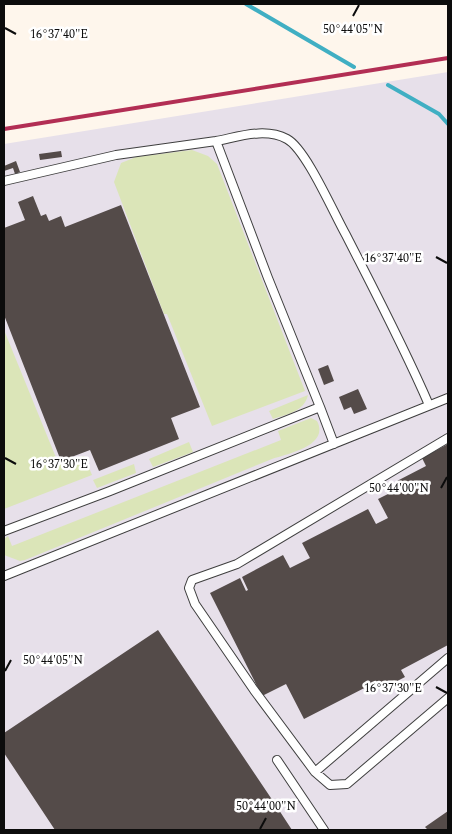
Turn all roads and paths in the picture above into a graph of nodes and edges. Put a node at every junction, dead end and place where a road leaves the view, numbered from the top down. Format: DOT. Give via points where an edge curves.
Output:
graph roads {
  1 [pos="216,141"];
  2 [pos="4,181"];
  3 [pos="448,398"];
  4 [pos="429,405"];
  5 [pos="320,407"];
  6 [pos="448,438"];
  7 [pos="334,444"];
  8 [pos="4,531"];
  9 [pos="4,575"];
  10 [pos="448,658"];
  11 [pos="448,698"];
  12 [pos="277,760"];
  13 [pos="315,772"];
  14 [pos="324,830"];
  1 -- 2 [label="lane" via="116,155"];
  1 -- 4 [label="lane" via="266,133 286,138 296,145 402,341"];
  1 -- 5 [label="lane"];
  3 -- 4 [label="lane"];
  4 -- 7 [label="lane"];
  5 -- 7 [label="lane"];
  5 -- 8 [label="lane"];
  6 -- 13 [label="lane" via="237,564 192,580 189,588 195,604"];
  7 -- 9 [label="lane"];
  10 -- 13 [label="lane"];
  11 -- 13 [label="lane" via="347,784 330,785"];
  12 -- 14 [label="lane"];
}
